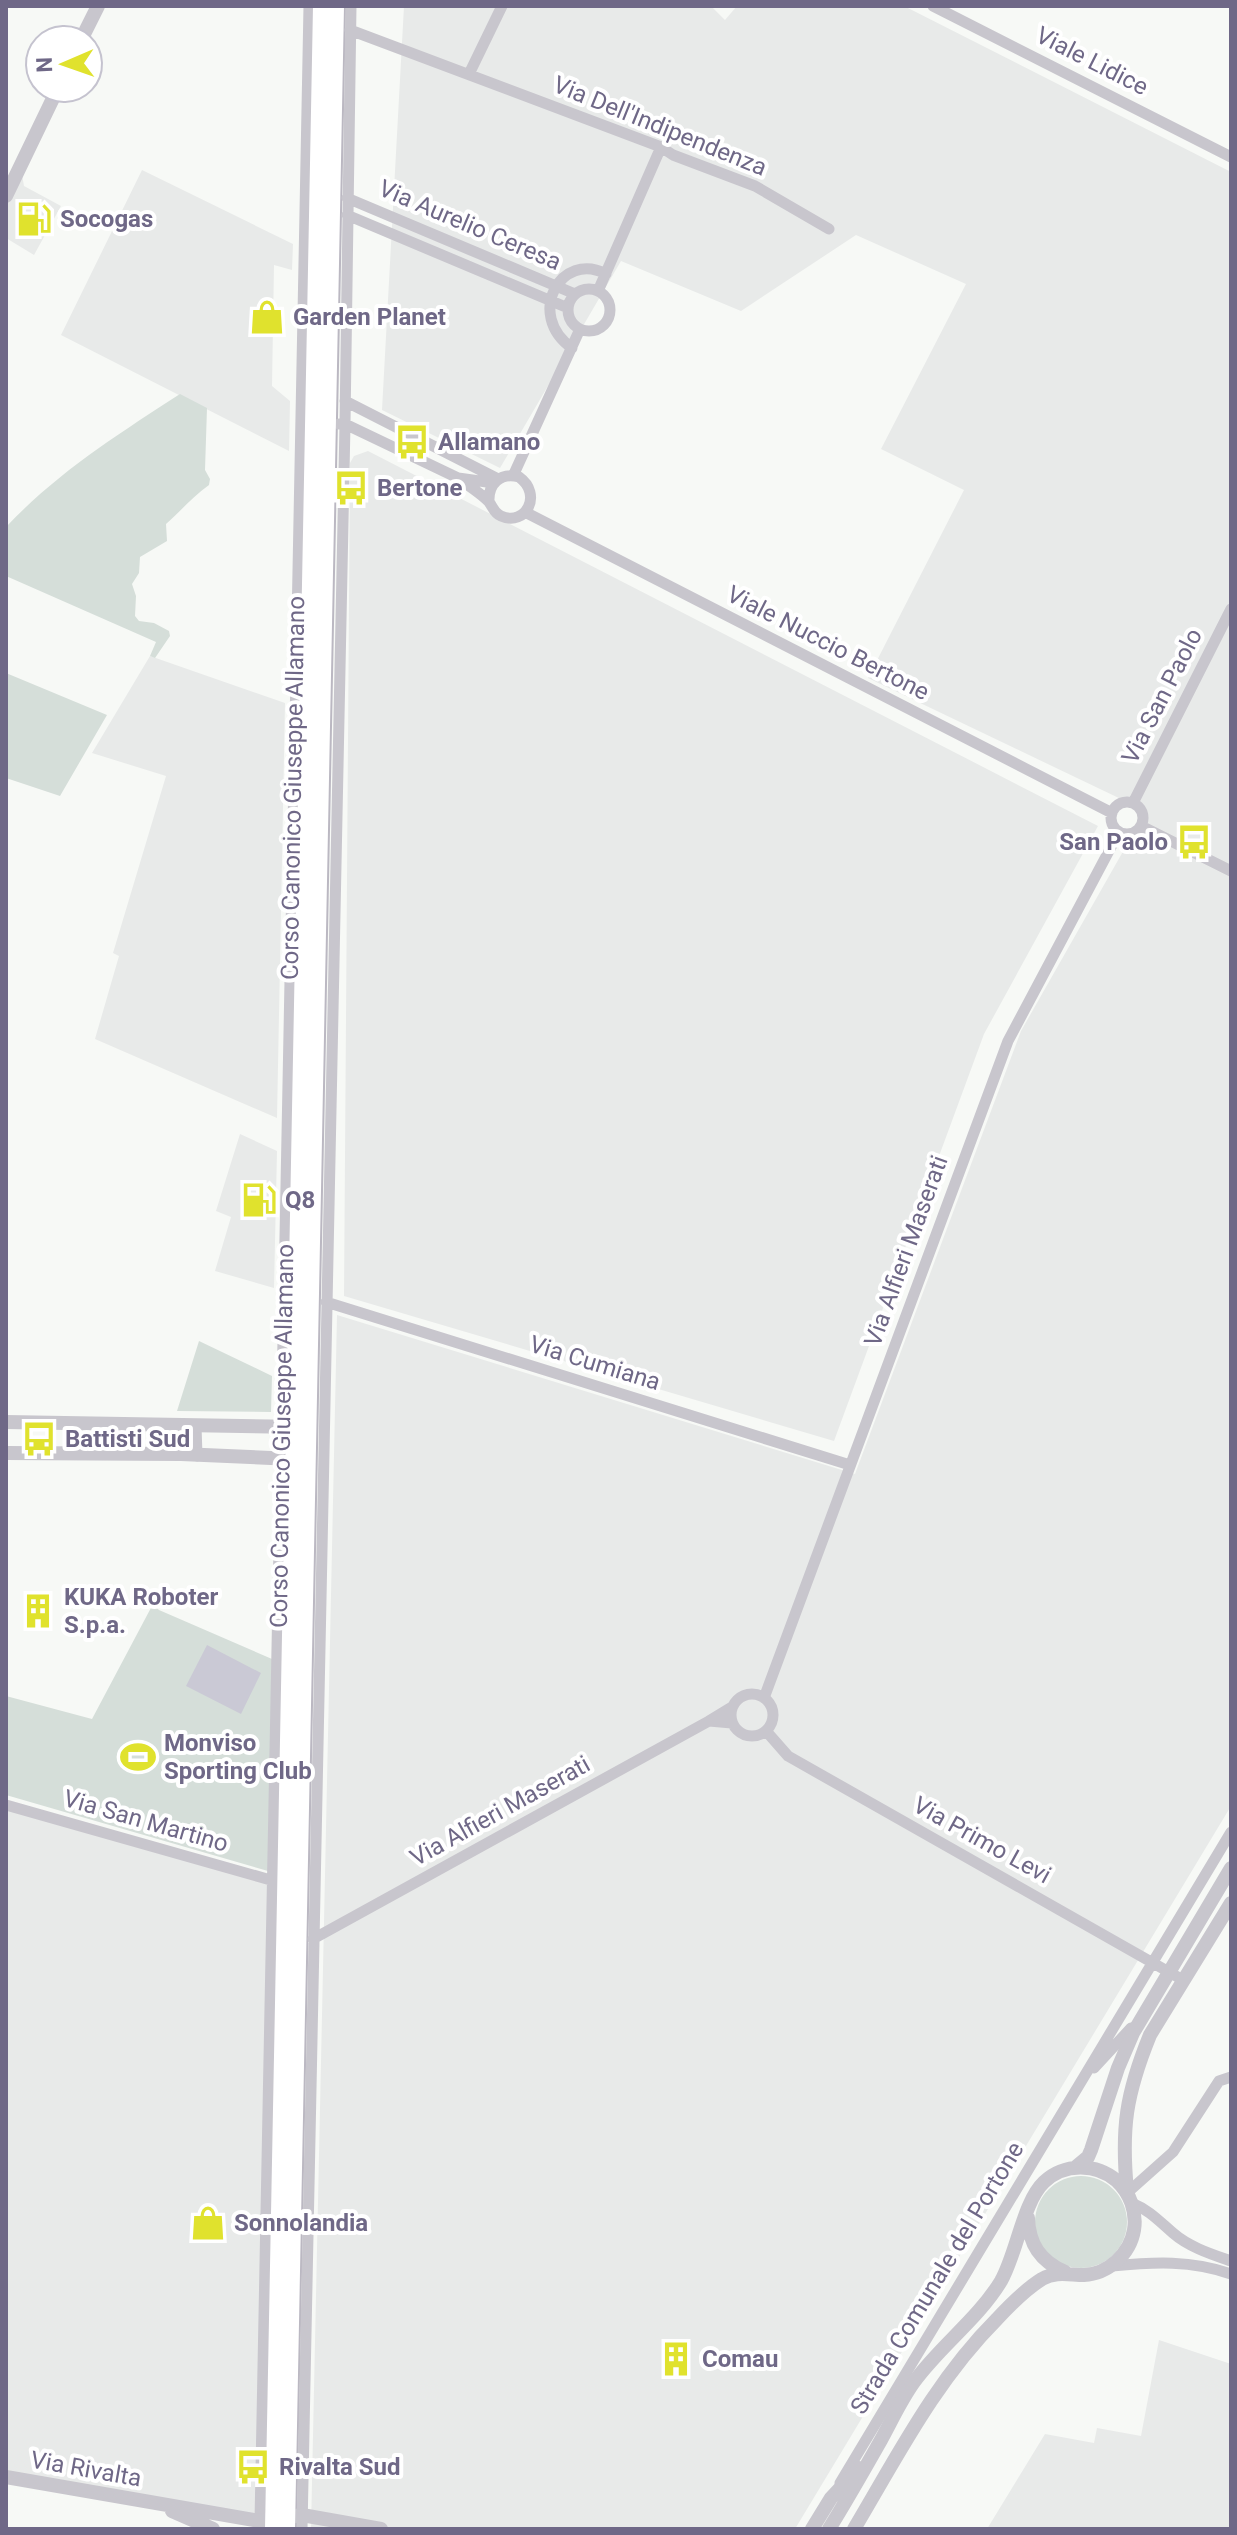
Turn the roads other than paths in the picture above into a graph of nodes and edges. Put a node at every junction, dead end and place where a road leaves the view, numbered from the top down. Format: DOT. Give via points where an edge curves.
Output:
graph roads {
  1 [pos="98,6"];
  2 [pos="309,6"];
  3 [pos="321,6"];
  4 [pos="336,6"];
  5 [pos="351,6"];
  6 [pos="502,6"];
  7 [pos="933,6"];
  8 [pos="89,24"];
  9 [pos="350,30"];
  10 [pos="469,74"];
  11 [pos="50,104"];
  12 [pos="661,147"];
  13 [pos="1231,157"];
  14 [pos="6,196"];
  15 [pos="347,198"];
  16 [pos="347,215"];
  17 [pos="829,229"];
  18 [pos="606,274"];
  19 [pos="556,286"];
  20 [pos="598,291"];
  21 [pos="575,294"];
  22 [pos="550,300"];
  23 [pos="568,308"];
  24 [pos="580,329"];
  25 [pos="572,348"];
  26 [pos="345,401"];
  27 [pos="321,425"];
  28 [pos="406,432"];
  29 [pos="376,439"];
  30 [pos="521,463"];
  31 [pos="485,473"];
  32 [pos="513,476"];
  33 [pos="458,478"];
  34 [pos="496,481"];
  35 [pos="489,502"];
  36 [pos="525,512"];
  37 [pos="1230,610"];
  38 [pos="1133,803"];
  39 [pos="1112,813"];
  40 [pos="1141,826"];
  41 [pos="1119,832"];
  42 [pos="1231,871"];
  43 [pos="326,1302"];
  44 [pos="6,1422"];
  45 [pos="196,1426"];
  46 [pos="302,1426"];
  47 [pos="6,1453"];
  48 [pos="197,1456"];
  49 [pos="287,1459"];
  50 [pos="850,1465"];
  51 [pos="764,1698"];
  52 [pos="732,1707"];
  53 [pos="709,1721"];
  54 [pos="732,1723"];
  55 [pos="766,1731"];
  56 [pos="6,1805"];
  57 [pos="1231,1832"];
  58 [pos="1231,1868"];
  59 [pos="274,1881"];
  60 [pos="1231,1903"];
  61 [pos="313,1939"];
  62 [pos="1153,1962"];
  63 [pos="1169,1971"];
  64 [pos="1183,1980"];
  65 [pos="1149,2006"];
  66 [pos="1231,2077"];
  67 [pos="1081,2080"];
  68 [pos="1076,2167"];
  69 [pos="1129,2198"];
  70 [pos="1028,2213"];
  71 [pos="1231,2261"];
  72 [pos="1112,2266"];
  73 [pos="1066,2273"];
  74 [pos="1231,2274"];
  75 [pos="874,2453"];
  76 [pos="6,2477"];
  77 [pos="831,2498"];
  78 [pos="157,2505"];
  79 [pos="281,2524"];
  80 [pos="213,2529"];
  81 [pos="381,2529"];
  82 [pos="812,2529"];
  83 [pos="829,2529"];
  84 [pos="854,2529"];
  1 -- 8 [label="street"];
  2 -- 27 [label="street, Corso Canonico Giuseppe Allamano"];
  3 -- 27 [label="main road, Corso Canonico Giuseppe Allamano"];
  4 -- 27 [label="main road, Corso Canonico Giuseppe Allamano"];
  5 -- 9 [label="street, Corso Canonico Giuseppe Allamano"];
  6 -- 10 [label="street"];
  7 -- 13 [label="street, Viale Lidice"];
  9 -- 10 [label="street, Via Dell'Indipendenza"];
  9 -- 15 [label="street, Corso Canonico Giuseppe Allamano"];
  10 -- 12 [label="street, Via Dell'Indipendenza"];
  11 -- 14 [label="street"];
  12 -- 17 [label="street, Via Dell'Indipendenza" via="755,186"];
  12 -- 18 [label="street"];
  15 -- 16 [label="street, Corso Canonico Giuseppe Allamano"];
  15 -- 19 [label="street, Via Aurelio Ceresa"];
  16 -- 22 [label="street, Via Aurelio Ceresa"];
  16 -- 26 [label="street, Corso Canonico Giuseppe Allamano"];
  18 -- 19 [label="street" via="577,271"];
  18 -- 20 [label="street"];
  19 -- 21 [label="street, Via Aurelio Ceresa"];
  19 -- 22 [label="street"];
  20 -- 21 [label="street"];
  20 -- 24 [label="street" via="609,302 607,321 597,330"];
  21 -- 23 [label="street"];
  22 -- 23 [label="street, Via Aurelio Ceresa"];
  22 -- 25 [label="street" via="550,322"];
  23 -- 24 [label="street" via="571,322"];
  24 -- 25 [label="street"];
  25 -- 30 [label="street"];
  26 -- 27 [label="street, Corso Canonico Giuseppe Allamano"];
  26 -- 28 [label="street"];
  27 -- 29 [label="street, Viale Nuccio Bertone"];
  27 -- 43 [label="street, Corso Canonico Giuseppe Allamano"];
  27 -- 46 [label="main road, Corso Canonico Giuseppe Allamano"];
  27 -- 46 [label="street, Corso Canonico Giuseppe Allamano"];
  28 -- 29 [label="street"];
  28 -- 31 [label="street"];
  29 -- 33 [label="street, Viale Nuccio Bertone"];
  30 -- 31 [label="street"];
  30 -- 32 [label="street"];
  31 -- 34 [label="street"];
  32 -- 34 [label="street, Viale Nuccio Bertone"];
  32 -- 36 [label="street" via="530,489"];
  33 -- 34 [label="street, Viale Nuccio Bertone"];
  33 -- 35 [label="street, Viale Nuccio Bertone"];
  34 -- 35 [label="street"];
  35 -- 36 [label="street, Viale Nuccio Bertone" via="501,516"];
  36 -- 39 [label="street, Viale Nuccio Bertone"];
  37 -- 38 [label="street, Via San Paolo"];
  38 -- 39 [label="street" via="1123,803"];
  38 -- 40 [label="street" via="1143,815"];
  39 -- 41 [label="street" via="1111,822"];
  40 -- 41 [label="street" via="1134,833"];
  40 -- 42 [label="street"];
  41 -- 50 [label="street, Via Alfieri Maserati" via="1008,1041"];
  43 -- 46 [label="street, Corso Canonico Giuseppe Allamano"];
  43 -- 50 [label="street, Via Cumiana"];
  44 -- 45 [label="street"];
  45 -- 46 [label="street"];
  45 -- 48 [label="street"];
  46 -- 49 [label="main road, Corso Canonico Giuseppe Allamano"];
  46 -- 61 [label="street, Corso Canonico Giuseppe Allamano"];
  46 -- 79 [label="main road, Corso Canonico Giuseppe Allamano"];
  47 -- 48 [label="street"];
  48 -- 49 [label="street"];
  49 -- 59 [label="street, Corso Canonico Giuseppe Allamano"];
  49 -- 79 [label="main road, Corso Canonico Giuseppe Allamano"];
  50 -- 51 [label="street, Via Alfieri Maserati"];
  51 -- 52 [label="street" via="747,1694"];
  51 -- 55 [label="street" via="773,1713"];
  52 -- 53 [label="street"];
  52 -- 54 [label="street"];
  53 -- 54 [label="street"];
  53 -- 61 [label="street, Via Alfieri Maserati"];
  54 -- 55 [label="street" via="743,1735"];
  55 -- 62 [label="street, Via Primo Levi" via="788,1756"];
  56 -- 59 [label="street, Via San Martino"];
  57 -- 62 [label="street, Strada Comunale del Portone"];
  58 -- 63 [label="street, Strada Comunale del Portone"];
  59 -- 79 [label="street, Corso Canonico Giuseppe Allamano"];
  60 -- 64 [label="street"];
  61 -- 79 [label="street, Corso Canonico Giuseppe Allamano"];
  62 -- 63 [label="street, Via Primo Levi"];
  62 -- 67 [label="street, Strada Comunale del Portone"];
  63 -- 64 [label="street, Via Primo Levi"];
  63 -- 65 [label="street, Strada Comunale del Portone"];
  64 -- 69 [label="street" via="1150,2035 1128,2100 1123,2137"];
  65 -- 67 [label="street, Strada Comunale del Portone"];
  65 -- 68 [label="street, Strada Comunale del Portone" via="1126,2050 1088,2157"];
  66 -- 69 [label="street" via="1219,2081 1173,2152"];
  67 -- 77 [label="street, Strada Comunale del Portone"];
  68 -- 69 [label="street" via="1104,2172"];
  68 -- 70 [label="street, Strada Comunale del Portone" via="1044,2182"];
  69 -- 71 [label="street" via="1189,2244"];
  69 -- 72 [label="street" via="1134,2232"];
  70 -- 73 [label="street, Strada Comunale del Portone" via="1040,2256"];
  70 -- 75 [label="street, Strada Comunale del Portone" via="995,2290 914,2381"];
  72 -- 73 [label="street" via="1086,2275"];
  72 -- 74 [label="street" via="1167,2261"];
  73 -- 84 [label="street" via="1040,2280 962,2356"];
  75 -- 77 [label="street"];
  75 -- 83 [label="street, Strada Comunale del Portone"];
  76 -- 78 [label="street, Via Rivalta"];
  77 -- 82 [label="street"];
  78 -- 79 [label="street, Via Rivalta"];
  78 -- 80 [label="street, Via Rivalta"];
  79 -- 81 [label="street, Via Rivalta"];
}
